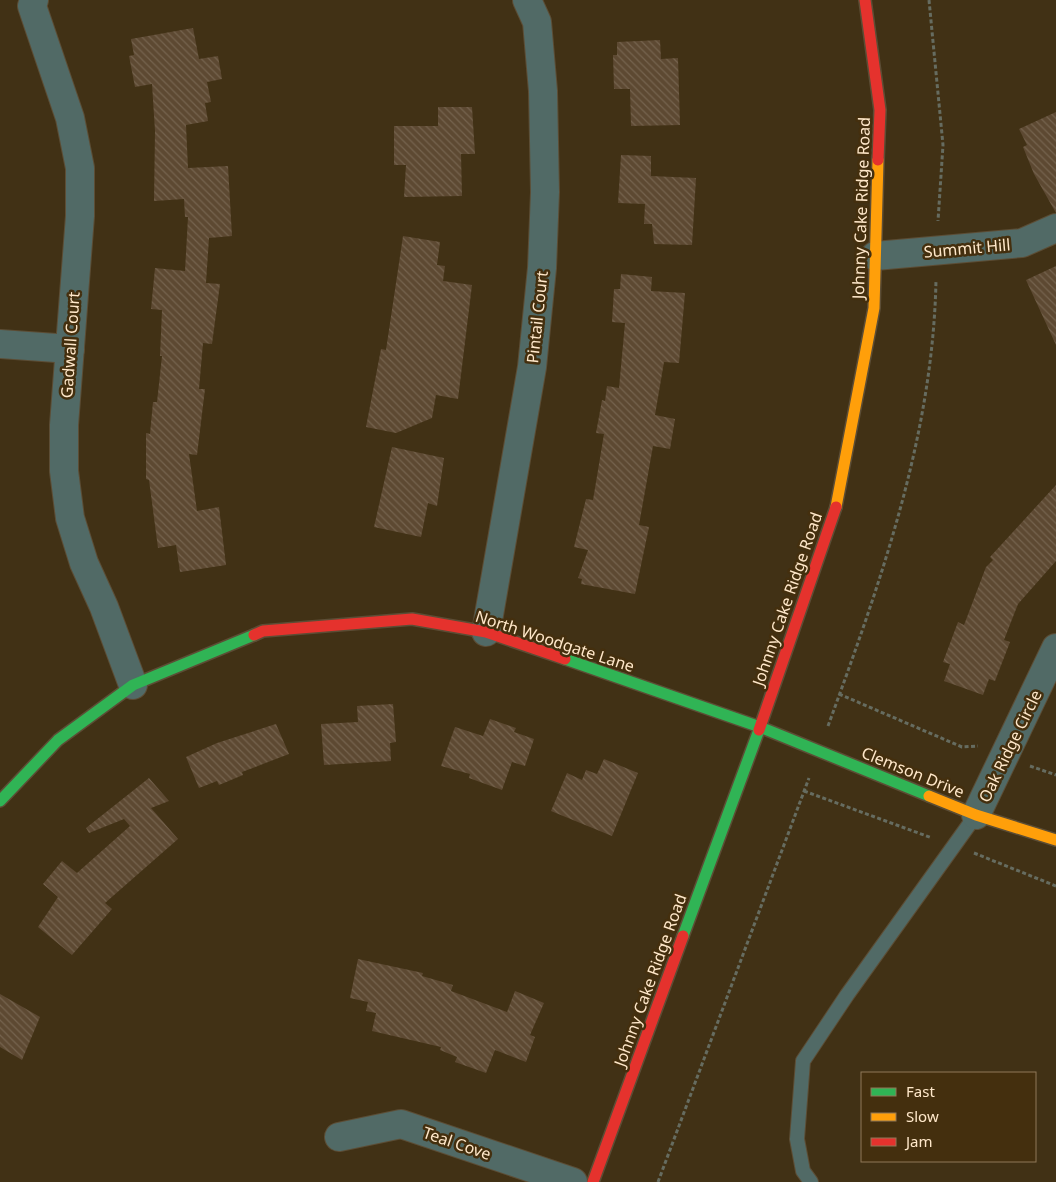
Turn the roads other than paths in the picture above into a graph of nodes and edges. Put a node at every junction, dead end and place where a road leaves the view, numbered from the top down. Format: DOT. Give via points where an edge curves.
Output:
graph roads {
  1 [pos="34,0"];
  2 [pos="527,0"];
  3 [pos="865,0"];
  4 [pos="1056,228"];
  5 [pos="875,256"];
  6 [pos="0,344"];
  7 [pos="70,349"];
  8 [pos="486,632"];
  9 [pos="1056,648"];
  10 [pos="133,685"];
  11 [pos="760,726"];
  12 [pos="0,801"];
  13 [pos="976,815"];
  14 [pos="1056,840"];
  15 [pos="339,1137"];
  16 [pos="809,1181"];
  17 [pos="574,1182"];
  18 [pos="593,1182"];
  1 -- 7 [label="street, Gadwall Court" via="32,6 70,118 80,168 80,216"];
  2 -- 8 [label="street, Pintail Court" via="537,22 543,91 545,192 542,268 532,367"];
  3 -- 5 [label="street, Johnny Cake Ridge Road" via="880,110"];
  4 -- 5 [label="street, Summit Hill" via="1022,243"];
  5 -- 11 [label="street, Johnny Cake Ridge Road" via="874,308 836,505"];
  6 -- 7 [label="street"];
  7 -- 10 [label="street, Gadwall Court" via="64,471 70,518 84,563 104,606"];
  8 -- 10 [label="street, North Woodgate Lane" via="412,619 263,631"];
  8 -- 11 [label="street, North Woodgate Lane"];
  9 -- 13 [label="street, Oak Ridge Circle"];
  10 -- 12 [label="street, North Woodgate Lane" via="58,740"];
  11 -- 13 [label="street, Clemson Drive"];
  11 -- 18 [label="street, Johnny Cake Ridge Road"];
  13 -- 14 [label="street, Clemson Drive"];
  13 -- 16 [label="lane" via="803,1061 797,1139 803,1170"];
  15 -- 17 [label="street, Teal Cove" via="402,1124"];
}
